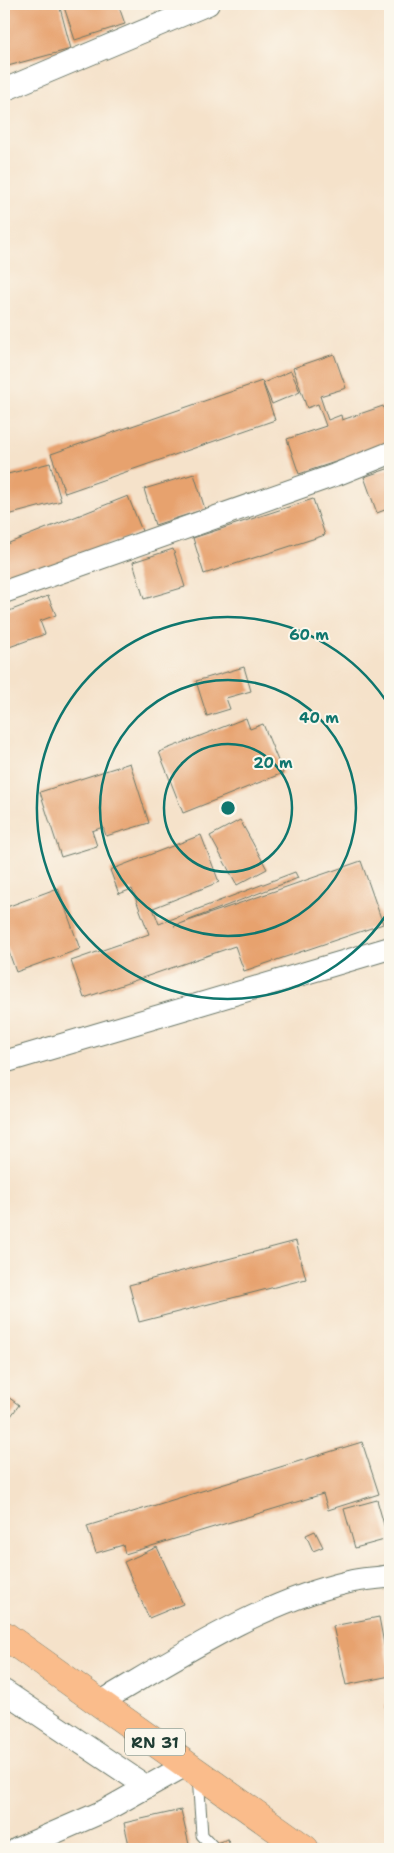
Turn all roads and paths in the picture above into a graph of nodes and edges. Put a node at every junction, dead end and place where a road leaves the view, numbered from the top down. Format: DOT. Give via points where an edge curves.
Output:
graph roads {
  1 [pos="208,4"];
  2 [pos="4,90"];
  3 [pos="390,453"];
  4 [pos="4,592"];
  5 [pos="390,948"];
  6 [pos="4,1062"];
  7 [pos="390,1576"];
  8 [pos="4,1635"];
  9 [pos="4,1691"];
  10 [pos="99,1703"];
  11 [pos="192,1769"];
  12 [pos="147,1786"];
  13 [pos="17,1849"];
  14 [pos="215,1849"];
  15 [pos="305,1849"];
  1 -- 2 [label="street"];
  3 -- 4 [label="street"];
  5 -- 6 [label="street"];
  7 -- 10 [label="street" via="349,1582 301,1597 239,1623"];
  8 -- 10 [label="main road, RN 31"];
  9 -- 12 [label="street"];
  10 -- 11 [label="main road, RN 31"];
  11 -- 12 [label="street"];
  11 -- 14 [label="lane" via="202,1835"];
  11 -- 15 [label="main road, RN 31"];
  12 -- 13 [label="street" via="104,1811"];
}
